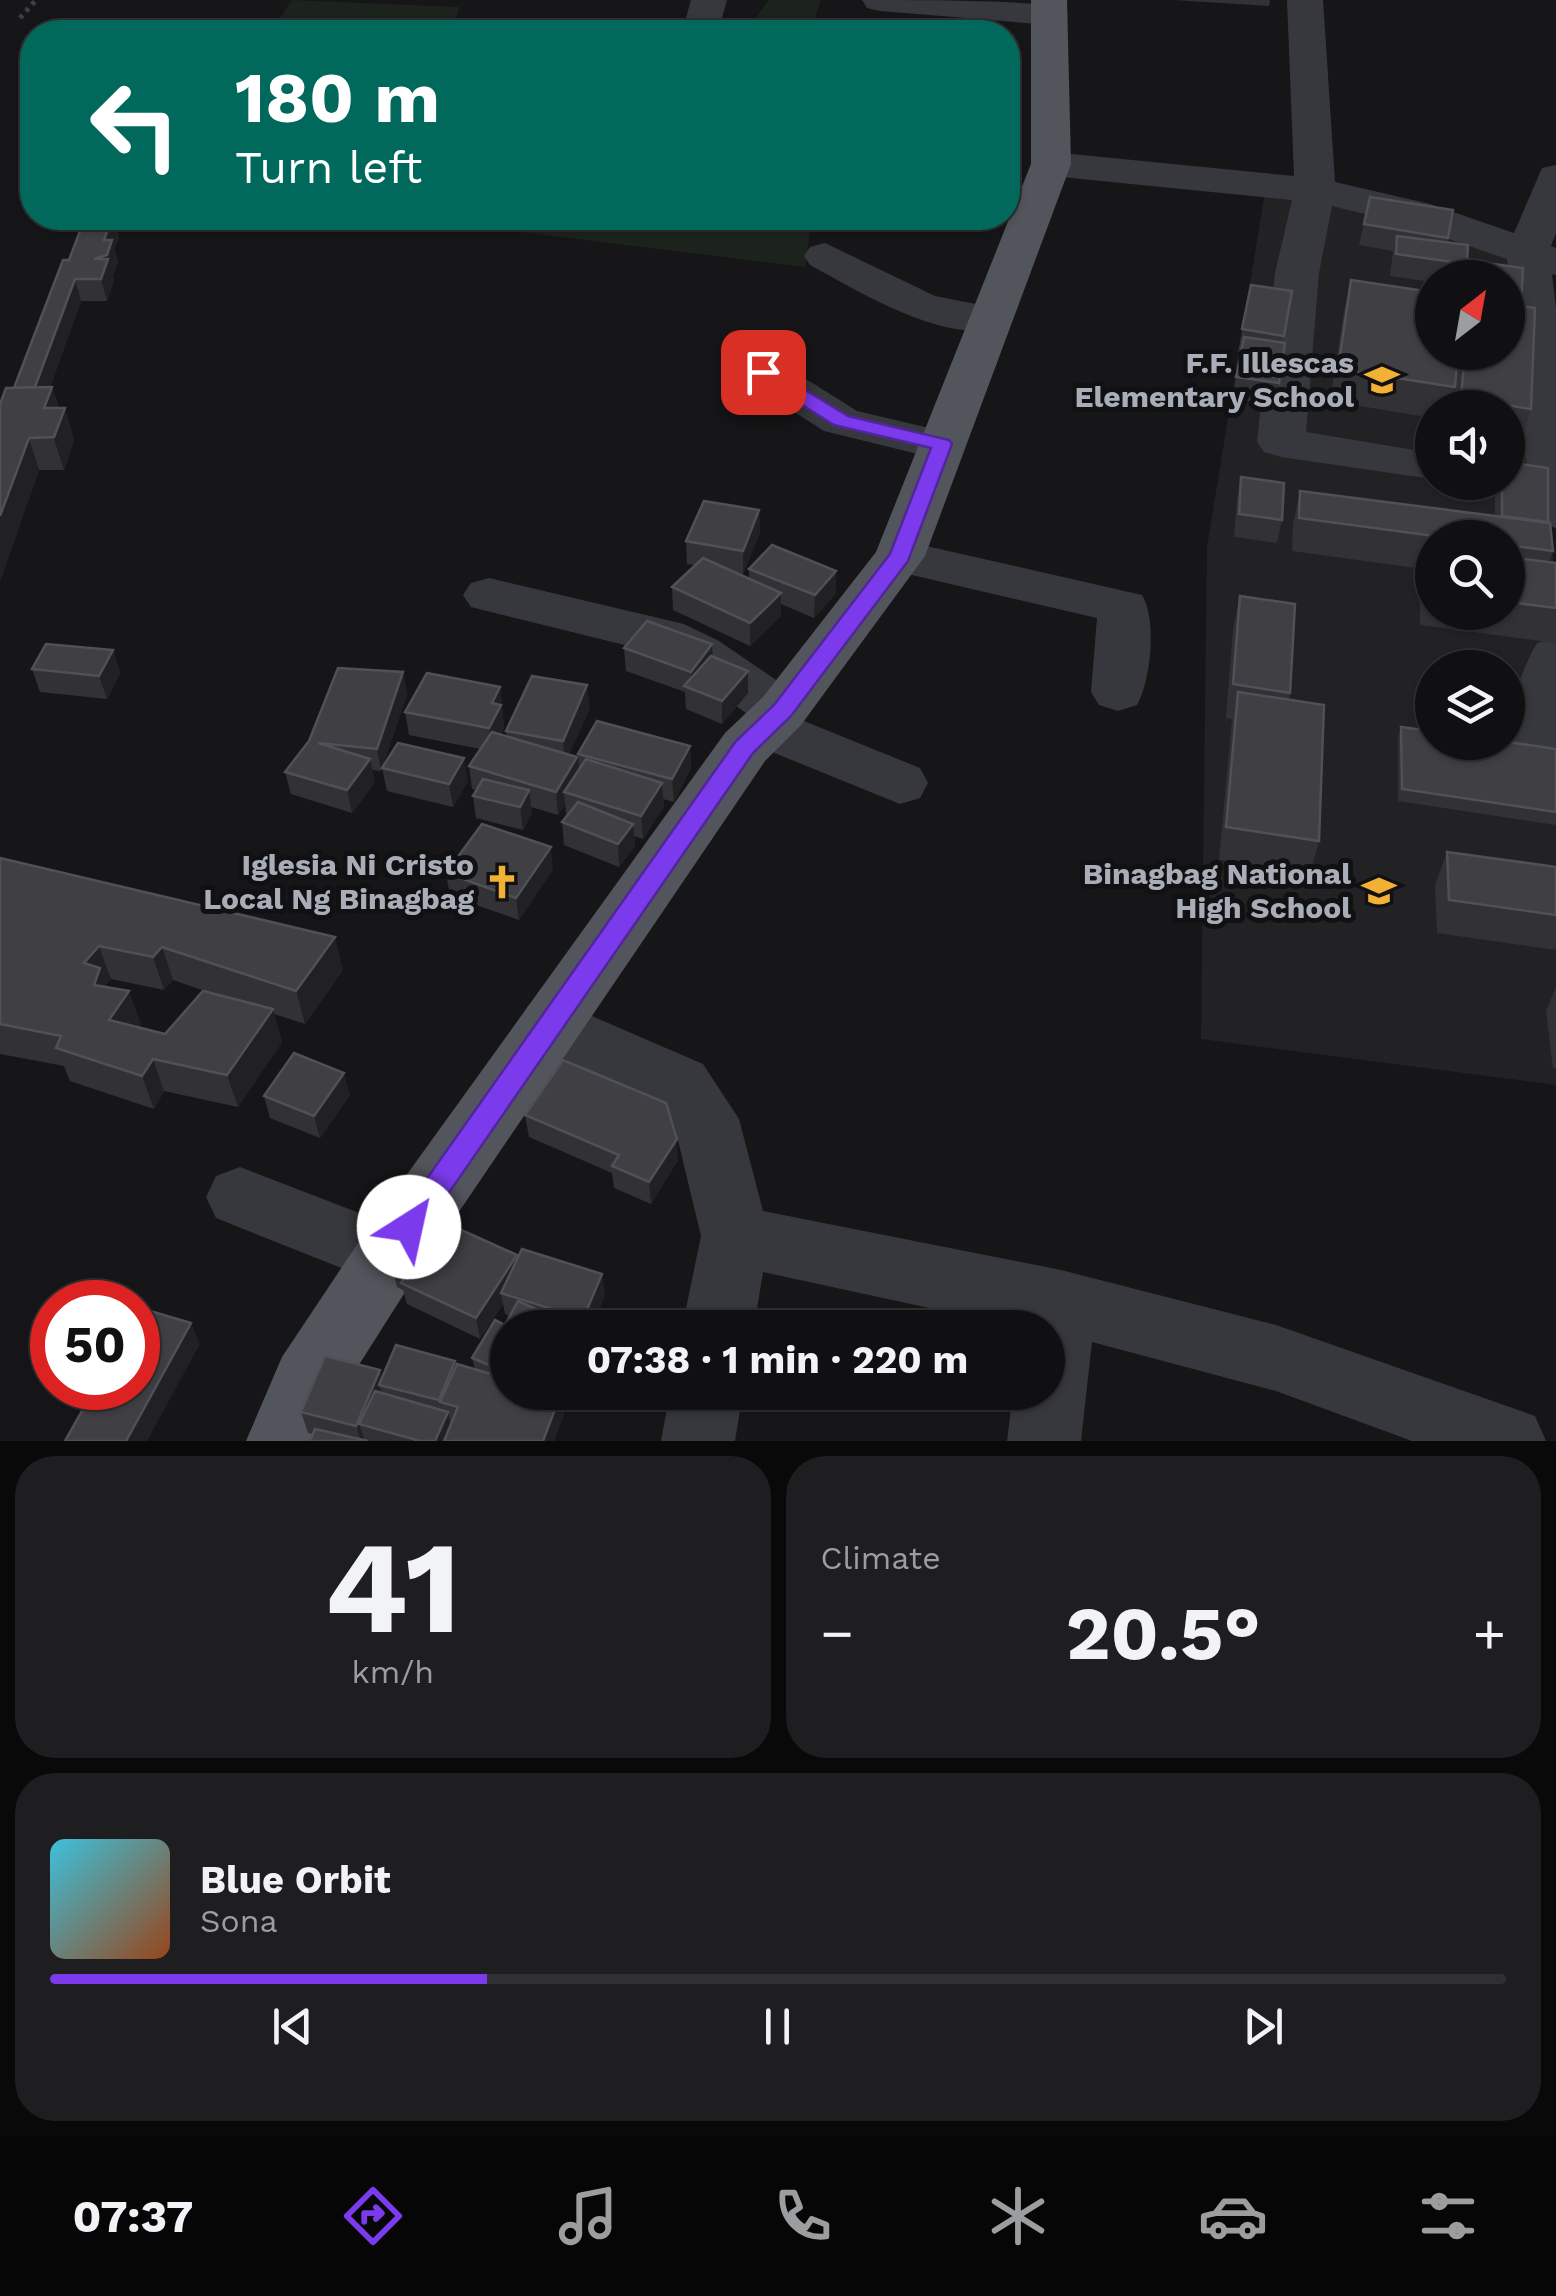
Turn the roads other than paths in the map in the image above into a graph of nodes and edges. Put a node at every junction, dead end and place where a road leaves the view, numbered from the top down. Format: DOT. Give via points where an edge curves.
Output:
graph roads {
  1 [pos="880,0"];
  2 [pos="1304,0"];
  3 [pos="1050,7"];
  4 [pos="1051,164"];
  5 [pos="1314,174"];
  6 [pos="1556,177"];
  7 [pos="1442,180"];
  8 [pos="826,256"];
  9 [pos="1542,257"];
  10 [pos="990,319"];
  11 [pos="763,372"];
  12 [pos="942,444"];
  13 [pos="1415,464"];
  14 [pos="1556,512"];
  15 [pos="900,556"];
  16 [pos="489,594"];
  17 [pos="1556,656"];
  18 [pos="1118,692"];
  19 [pos="774,719"];
  20 [pos="1534,737"];
  21 [pos="900,783"];
  22 [pos="550,1024"];
  23 [pos="240,1197"];
  24 [pos="734,1236"];
  25 [pos="388,1256"];
  26 [pos="1061,1302"];
  27 [pos="721,1310"];
  28 [pos="704,1410"];
  29 [pos="283,1441"];
  30 [pos="698,1441"];
  31 [pos="1044,1441"];
  32 [pos="1508,1441"];
  1 -- 3 [label="street"];
  2 -- 5 [label="street"];
  3 -- 4 [label="main road"];
  4 -- 5 [label="street"];
  4 -- 10 [label="main road"];
  5 -- 7 [label="street"];
  5 -- 9 [label="street"];
  5 -- 13 [label="street" via="1281,442"];
  6 -- 9 [label="street"];
  8 -- 10 [label="street" via="923,308"];
  9 -- 14 [label="street"];
  10 -- 12 [label="main road"];
  11 -- 12 [label="street" via="841,421"];
  12 -- 15 [label="main road"];
  15 -- 18 [label="street" via="1124,607"];
  15 -- 19 [label="main road"];
  16 -- 19 [label="street" via="666,638 700,654"];
  17 -- 20 [label="street"];
  19 -- 21 [label="street"];
  19 -- 22 [label="main road" via="744,747"];
  22 -- 24 [label="street" via="680,1082 706,1118"];
  22 -- 25 [label="main road"];
  23 -- 25 [label="street"];
  24 -- 26 [label="street"];
  24 -- 27 [label="street"];
  25 -- 29 [label="main road" via="308,1381"];
  26 -- 31 [label="street"];
  26 -- 32 [label="street" via="1276,1358"];
  28 -- 30 [label="street"];
}
